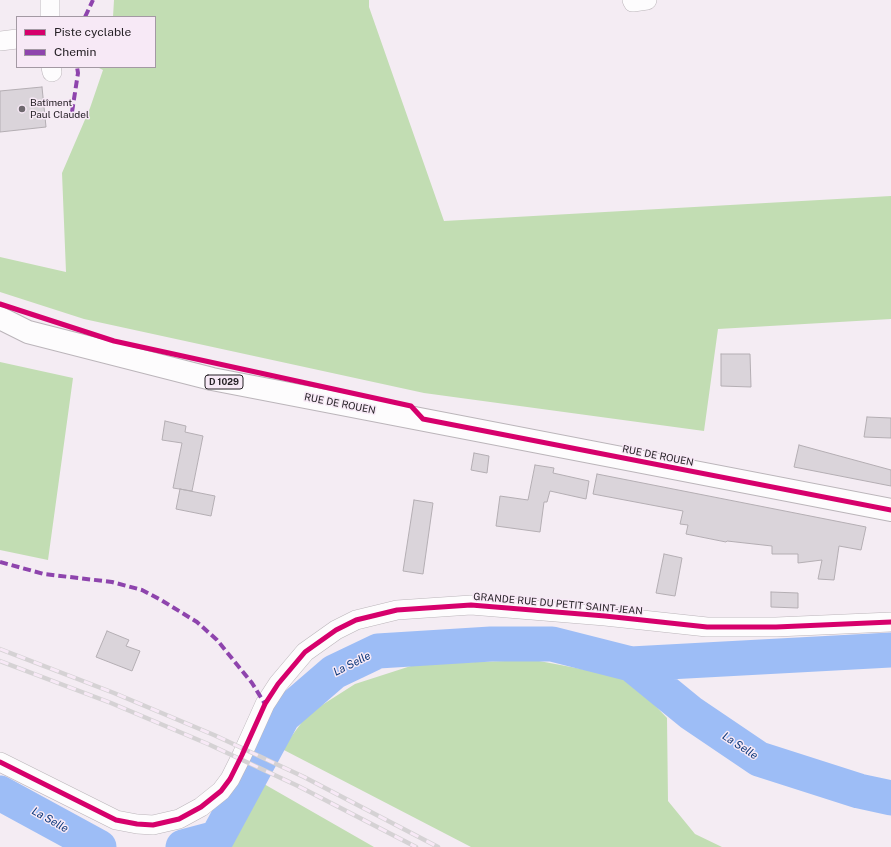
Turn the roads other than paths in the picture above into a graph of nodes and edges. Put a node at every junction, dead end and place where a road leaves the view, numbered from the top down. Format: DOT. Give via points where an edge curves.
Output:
graph roads {
  1 [pos="50,0"];
  2 [pos="632,0"];
  3 [pos="647,0"];
  4 [pos="50,16"];
  5 [pos="16,40"];
  6 [pos="0,41"];
  7 [pos="0,318"];
  8 [pos="28,332"];
  9 [pos="0,333"];
  10 [pos="891,510"];
  11 [pos="891,622"];
  12 [pos="0,762"];
  1 -- 4 [label="street"];
  2 -- 3 [label="street"];
  5 -- 6 [label="street"];
  7 -- 8 [label="main road, RUE DE ROUEN / D 1029"];
  8 -- 9 [label="main road, RUE DE ROUEN / D 1029"];
  8 -- 10 [label="main road, RUE DE ROUEN / D 1029" via="212,379"];
  11 -- 12 [label="street, GRANDE RUE DU PETIT SAINT-JEAN" via="720,627 471,605 396,610 356,620 336,630 305,652 265,704 230,779 221,791 201,807 179,819 153,825 116,820"];
}
